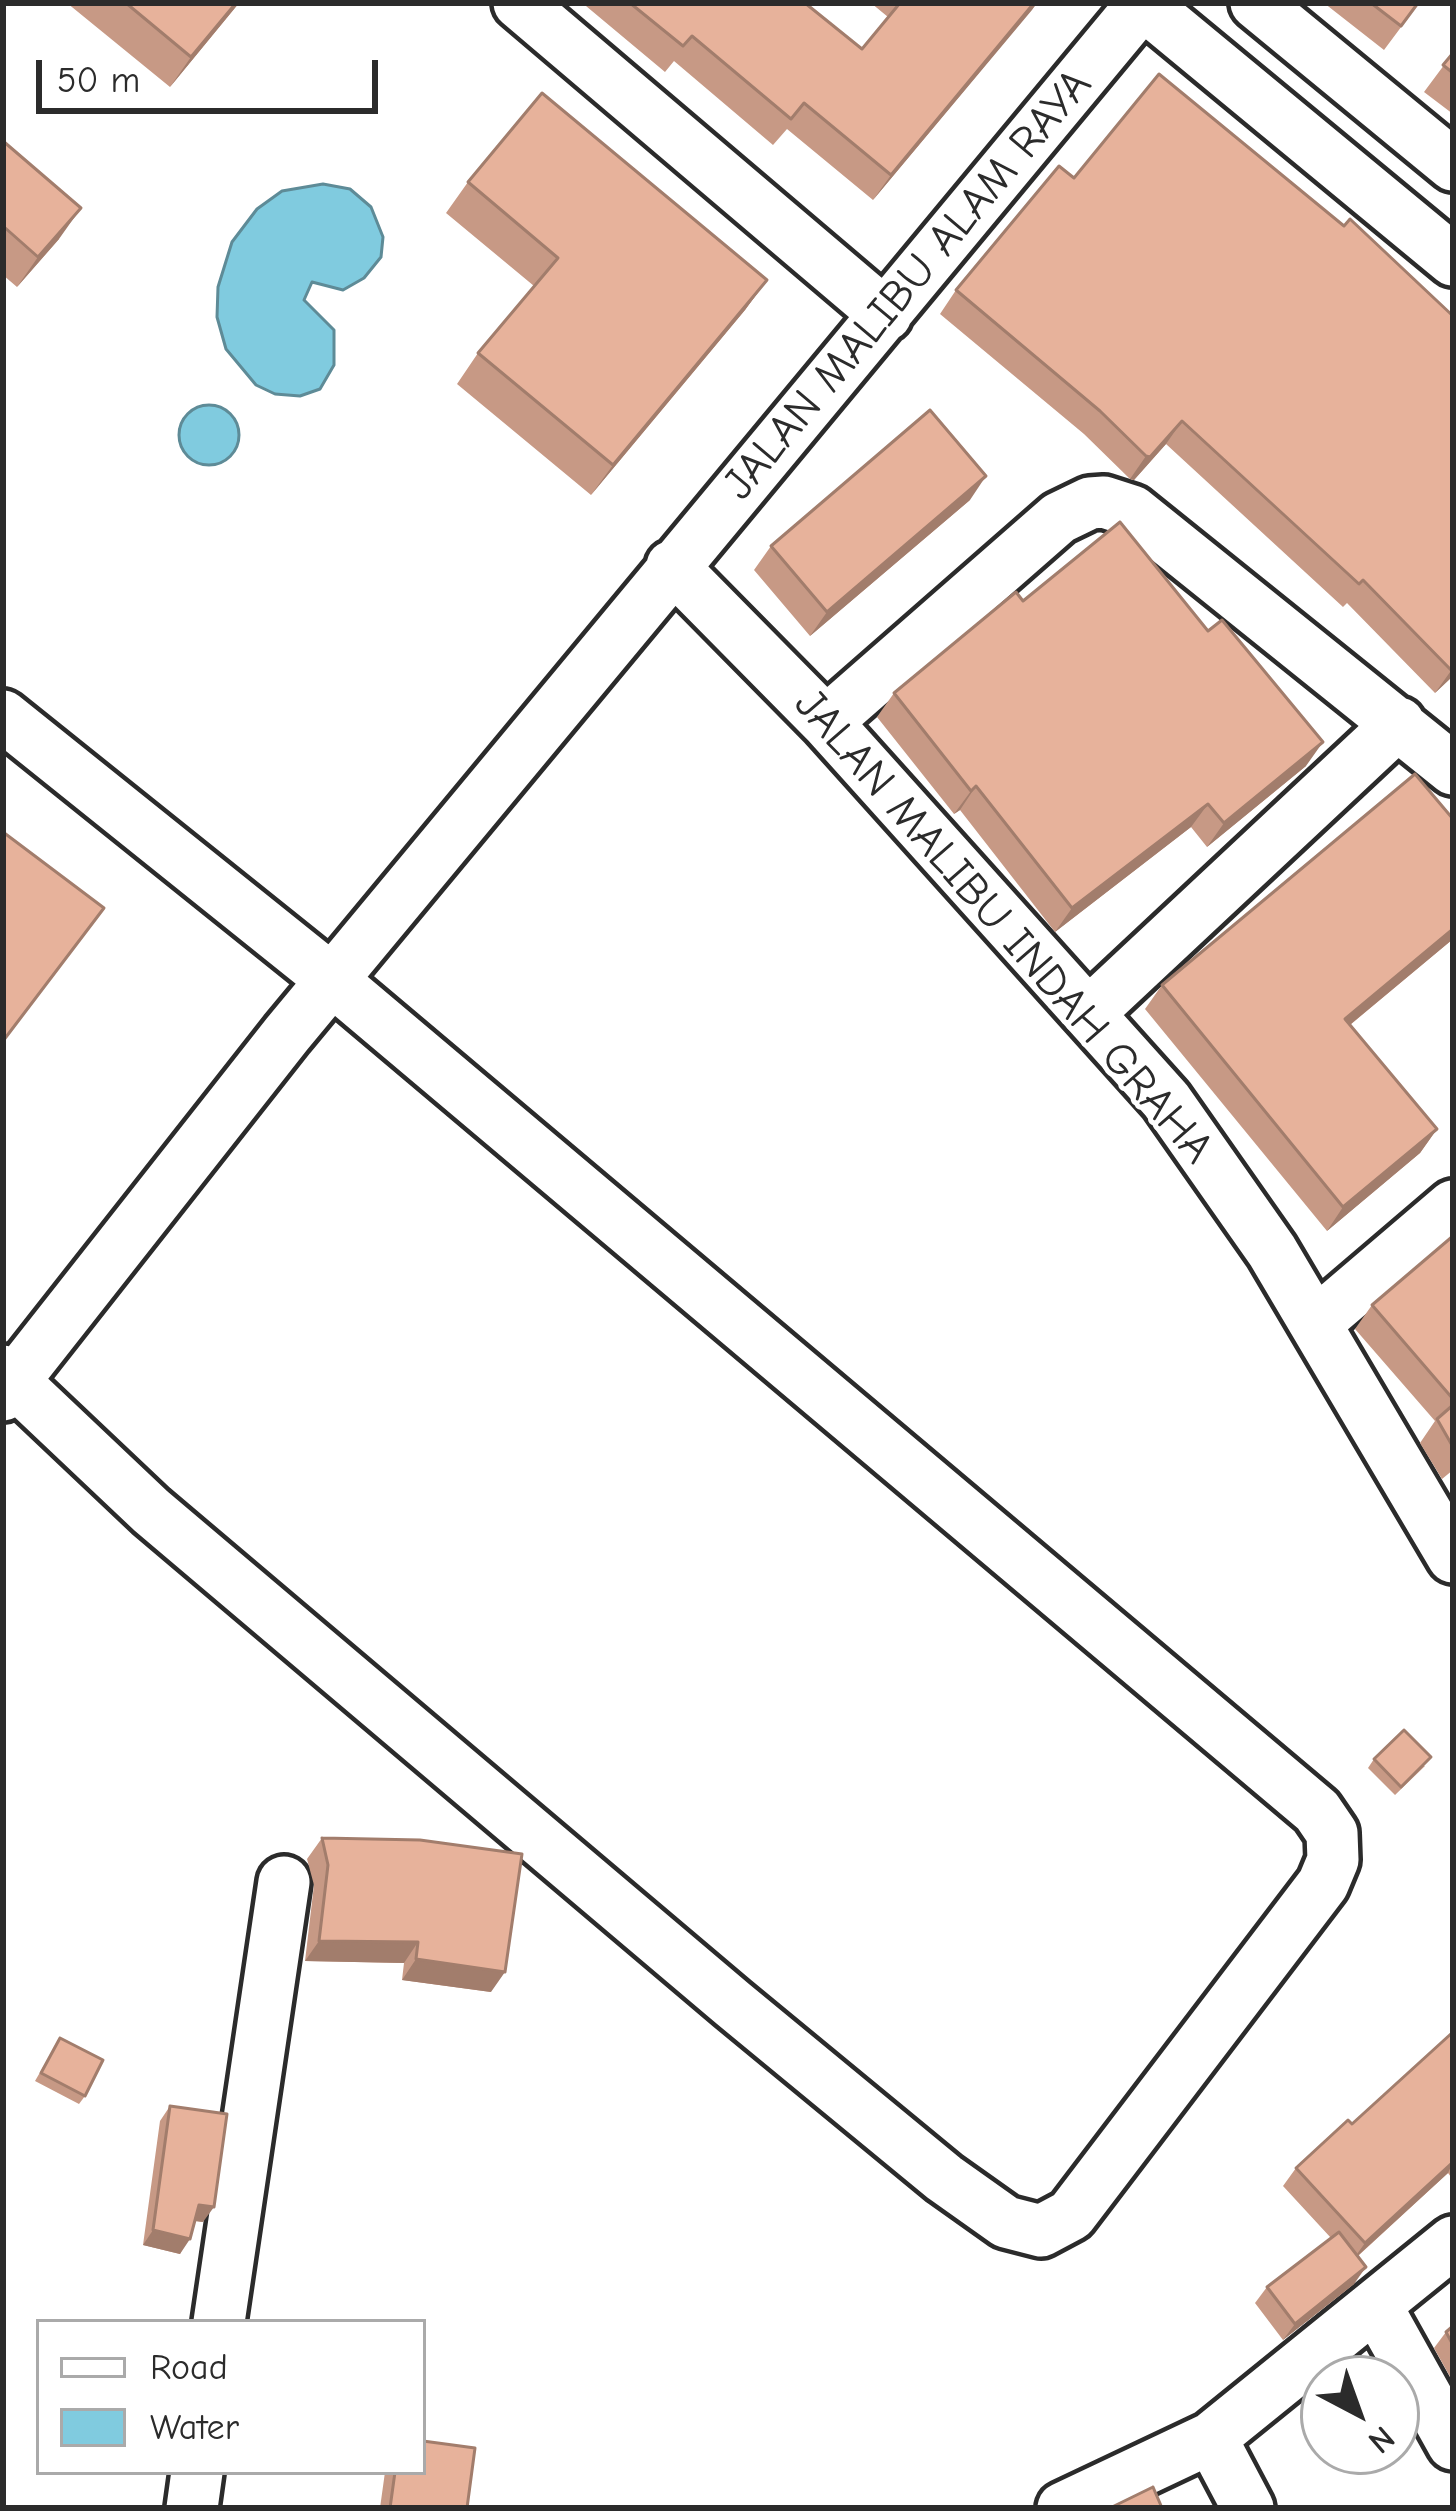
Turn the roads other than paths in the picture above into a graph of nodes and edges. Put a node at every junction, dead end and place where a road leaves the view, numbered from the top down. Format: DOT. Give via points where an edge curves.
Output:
graph roads {
  1 [pos="519,3"];
  2 [pos="1143,3"];
  3 [pos="1256,3"];
  4 [pos="1453,165"];
  5 [pos="1453,260"];
  6 [pos="886,315"];
  7 [pos="672,566"];
  8 [pos="3,716"];
  9 [pos="826,722"];
  10 [pos="1399,723"];
  11 [pos="1453,769"];
  12 [pos="332,980"];
  13 [pos="1090,1012"];
  14 [pos="1453,1206"];
  15 [pos="1316,1323"];
  16 [pos="6,1381"];
  17 [pos="1453,1557"];
  18 [pos="284,1882"];
  19 [pos="1453,2242"];
  20 [pos="1376,2306"];
  21 [pos="219,2319"];
  22 [pos="1211,2438"];
  23 [pos="1453,2444"];
  24 [pos="197,2475"];
  25 [pos="192,2508"];
  26 [pos="1064,2508"];
  27 [pos="1248,2508"];
  1 -- 6 [label="street"];
  2 -- 5 [label="street"];
  2 -- 6 [label="street, JALAN MALIBU ALAM RAYA"];
  3 -- 4 [label="street"];
  6 -- 7 [label="street, JALAN MALIBU ALAM RAYA"];
  7 -- 9 [label="street, JALAN MALIBU INDAH GRAHA"];
  7 -- 12 [label="street, JALAN MALIBU ALAM RAYA"];
  8 -- 12 [label="street"];
  9 -- 10 [label="street" via="1058,518 1104,502 1132,511"];
  9 -- 13 [label="street, JALAN MALIBU INDAH GRAHA"];
  10 -- 11 [label="street"];
  10 -- 13 [label="street"];
  12 -- 16 [label="street, JALAN MALIBU ALAM RAYA"];
  12 -- 16 [label="street" via="1317,1811 1332,1833 1323,1884 1071,2215 1041,2231 1006,2222 944,2178"];
  13 -- 15 [label="street, JALAN MALIBU INDAH GRAHA" via="1222,1176"];
  14 -- 15 [label="street"];
  15 -- 17 [label="street, JALAN MALIBU INDAH GRAHA"];
  18 -- 21 [label="street"];
  19 -- 20 [label="street"];
  20 -- 22 [label="street"];
  20 -- 23 [label="street"];
  22 -- 26 [label="street"];
  22 -- 27 [label="street"];
  24 -- 25 [label="street"];
}
